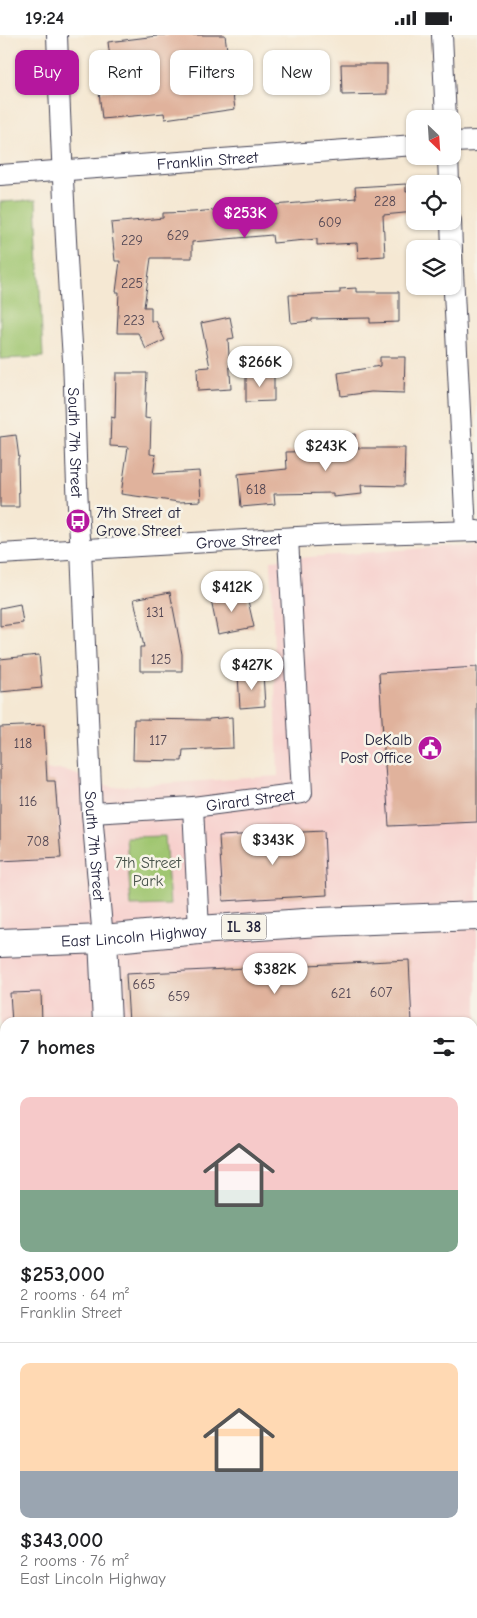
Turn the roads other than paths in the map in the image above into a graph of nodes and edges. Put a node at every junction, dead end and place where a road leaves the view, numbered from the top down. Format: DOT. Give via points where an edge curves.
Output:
graph roads {
  1 [pos="57,35"];
  2 [pos="442,35"];
  3 [pos="446,110"];
  4 [pos="477,141"];
  5 [pos="461,142"];
  6 [pos="406,146"];
  7 [pos="62,171"];
  8 [pos="0,175"];
  9 [pos="455,295"];
  10 [pos="471,531"];
  11 [pos="288,538"];
  12 [pos="81,549"];
  13 [pos="0,554"];
  14 [pos="193,807"];
  15 [pos="92,813"];
  16 [pos="477,916"];
  17 [pos="199,929"];
  18 [pos="103,939"];
  19 [pos="0,943"];
  20 [pos="107,1017"];
  1 -- 7 [label="street, South 7th Street"];
  2 -- 3 [label="street"];
  4 -- 5 [label="street"];
  6 -- 7 [label="street, Franklin Street"];
  7 -- 8 [label="street, Franklin Street"];
  7 -- 12 [label="street, South 7th Street"];
  9 -- 10 [label="street"];
  10 -- 11 [label="street, Grove Street"];
  11 -- 12 [label="street, Grove Street"];
  11 -- 14 [label="street, Girard Street" via="302,793"];
  12 -- 13 [label="street, Grove Street"];
  12 -- 15 [label="street, South 7th Street"];
  14 -- 15 [label="street, Girard Street"];
  14 -- 17 [label="street"];
  15 -- 18 [label="street, South 7th Street"];
  16 -- 17 [label="main road, East Lincoln Highway / IL 38"];
  17 -- 18 [label="main road, East Lincoln Highway / IL 38"];
  18 -- 19 [label="main road, East Lincoln Highway / IL 38"];
  18 -- 20 [label="main road"];
}
